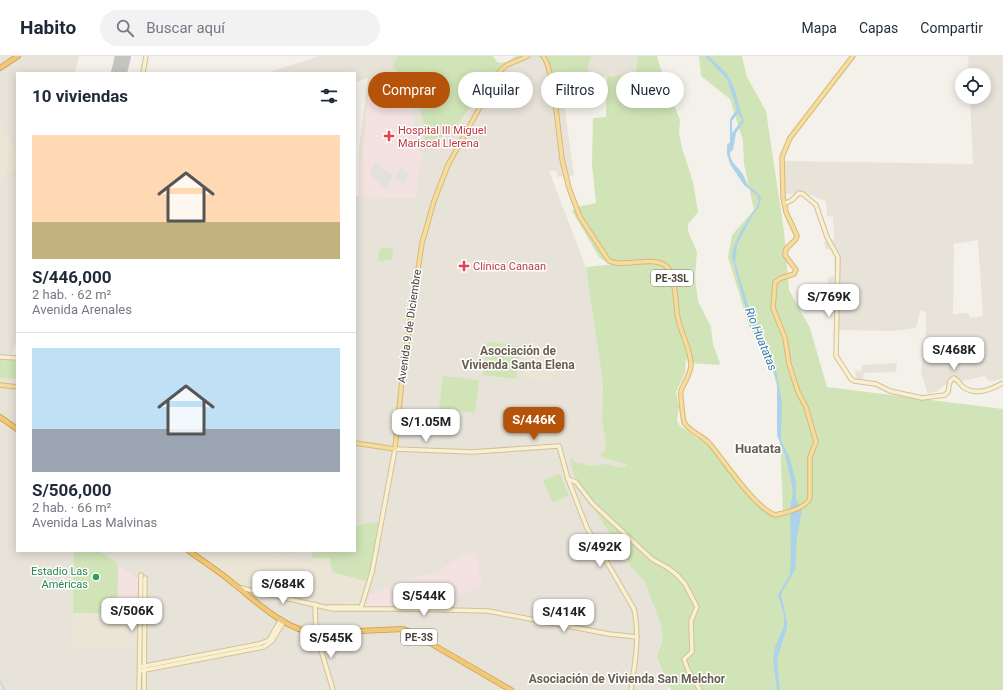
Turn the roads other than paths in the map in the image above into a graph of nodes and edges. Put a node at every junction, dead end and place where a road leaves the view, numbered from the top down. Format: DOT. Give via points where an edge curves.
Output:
graph roads {
  1 [pos="18,56"];
  2 [pos="146,56"];
  3 [pos="528,56"];
  4 [pos="543,56"];
  5 [pos="853,56"];
  6 [pos="0,68"];
  7 [pos="142,72"];
  8 [pos="784,204"];
  9 [pos="0,357"];
  10 [pos="16,358"];
  11 [pos="1003,383"];
  12 [pos="0,385"];
  13 [pos="16,387"];
  14 [pos="0,417"];
  15 [pos="16,428"];
  16 [pos="356,443"];
  17 [pos="395,449"];
  18 [pos="568,479"];
  19 [pos="186,552"];
  20 [pos="190,552"];
  21 [pos="141,575"];
  22 [pos="145,578"];
  23 [pos="239,588"];
  24 [pos="315,604"];
  25 [pos="361,608"];
  26 [pos="282,620"];
  27 [pos="316,633"];
  28 [pos="637,637"];
  29 [pos="142,669"];
  30 [pos="140,690"];
  31 [pos="144,690"];
  32 [pos="333,690"];
  33 [pos="511,690"];
  34 [pos="631,690"];
  35 [pos="700,690"];
  1 -- 6 [label="highway"];
  2 -- 7 [label="main road"];
  3 -- 17 [label="main road, Avenida 9 de Diciembre" via="502,68 444,174 422,243 403,370"];
  4 -- 8 [label="main road, PE-3SL" via="548,63 553,84 565,176 584,224 609,261 621,264 646,262 666,265 670,273 679,328 691,363 681,395 685,424 709,443 746,490 767,511 775,515 804,505 810,500 810,457 816,442 789,364 785,338 773,299 777,280 794,274 796,270 785,255 786,249 797,236"];
  5 -- 8 [label="main road, PE-3SL" via="788,142 781,162"];
  8 -- 11 [label="main road" via="798,193 811,199 822,217 827,237 838,257 836,356 851,379 922,398 945,395 950,381 954,378 974,392 984,392"];
  9 -- 10 [label="main road"];
  12 -- 13 [label="main road"];
  14 -- 15 [label="highway"];
  16 -- 17 [label="main road"];
  17 -- 18 [label="main road" via="472,452 559,446"];
  17 -- 25 [label="main road, Avenida 9 de Diciembre" via="372,572"];
  18 -- 28 [label="main road" via="587,528 634,609"];
  18 -- 35 [label="main road" via="576,482 592,503 652,559 668,568 685,584 697,607 691,622 692,652 684,659"];
  19 -- 23 [label="highway, PE-3S"];
  20 -- 23 [label="highway, PE-3S"];
  21 -- 29 [label="main road"];
  22 -- 29 [label="main road"];
  23 -- 24 [label="main road"];
  23 -- 26 [label="highway, PE-3S"];
  24 -- 25 [label="main road" via="333,609"];
  24 -- 27 [label="main road"];
  25 -- 28 [label="main road" via="493,612"];
  26 -- 27 [label="highway, PE-3S" via="302,631"];
  26 -- 29 [label="main road" via="272,641 264,647"];
  27 -- 32 [label="main road"];
  27 -- 33 [label="highway, PE-3S" via="403,630 411,632"];
  28 -- 34 [label="main road"];
  29 -- 30 [label="main road"];
  29 -- 31 [label="main road"];
}
